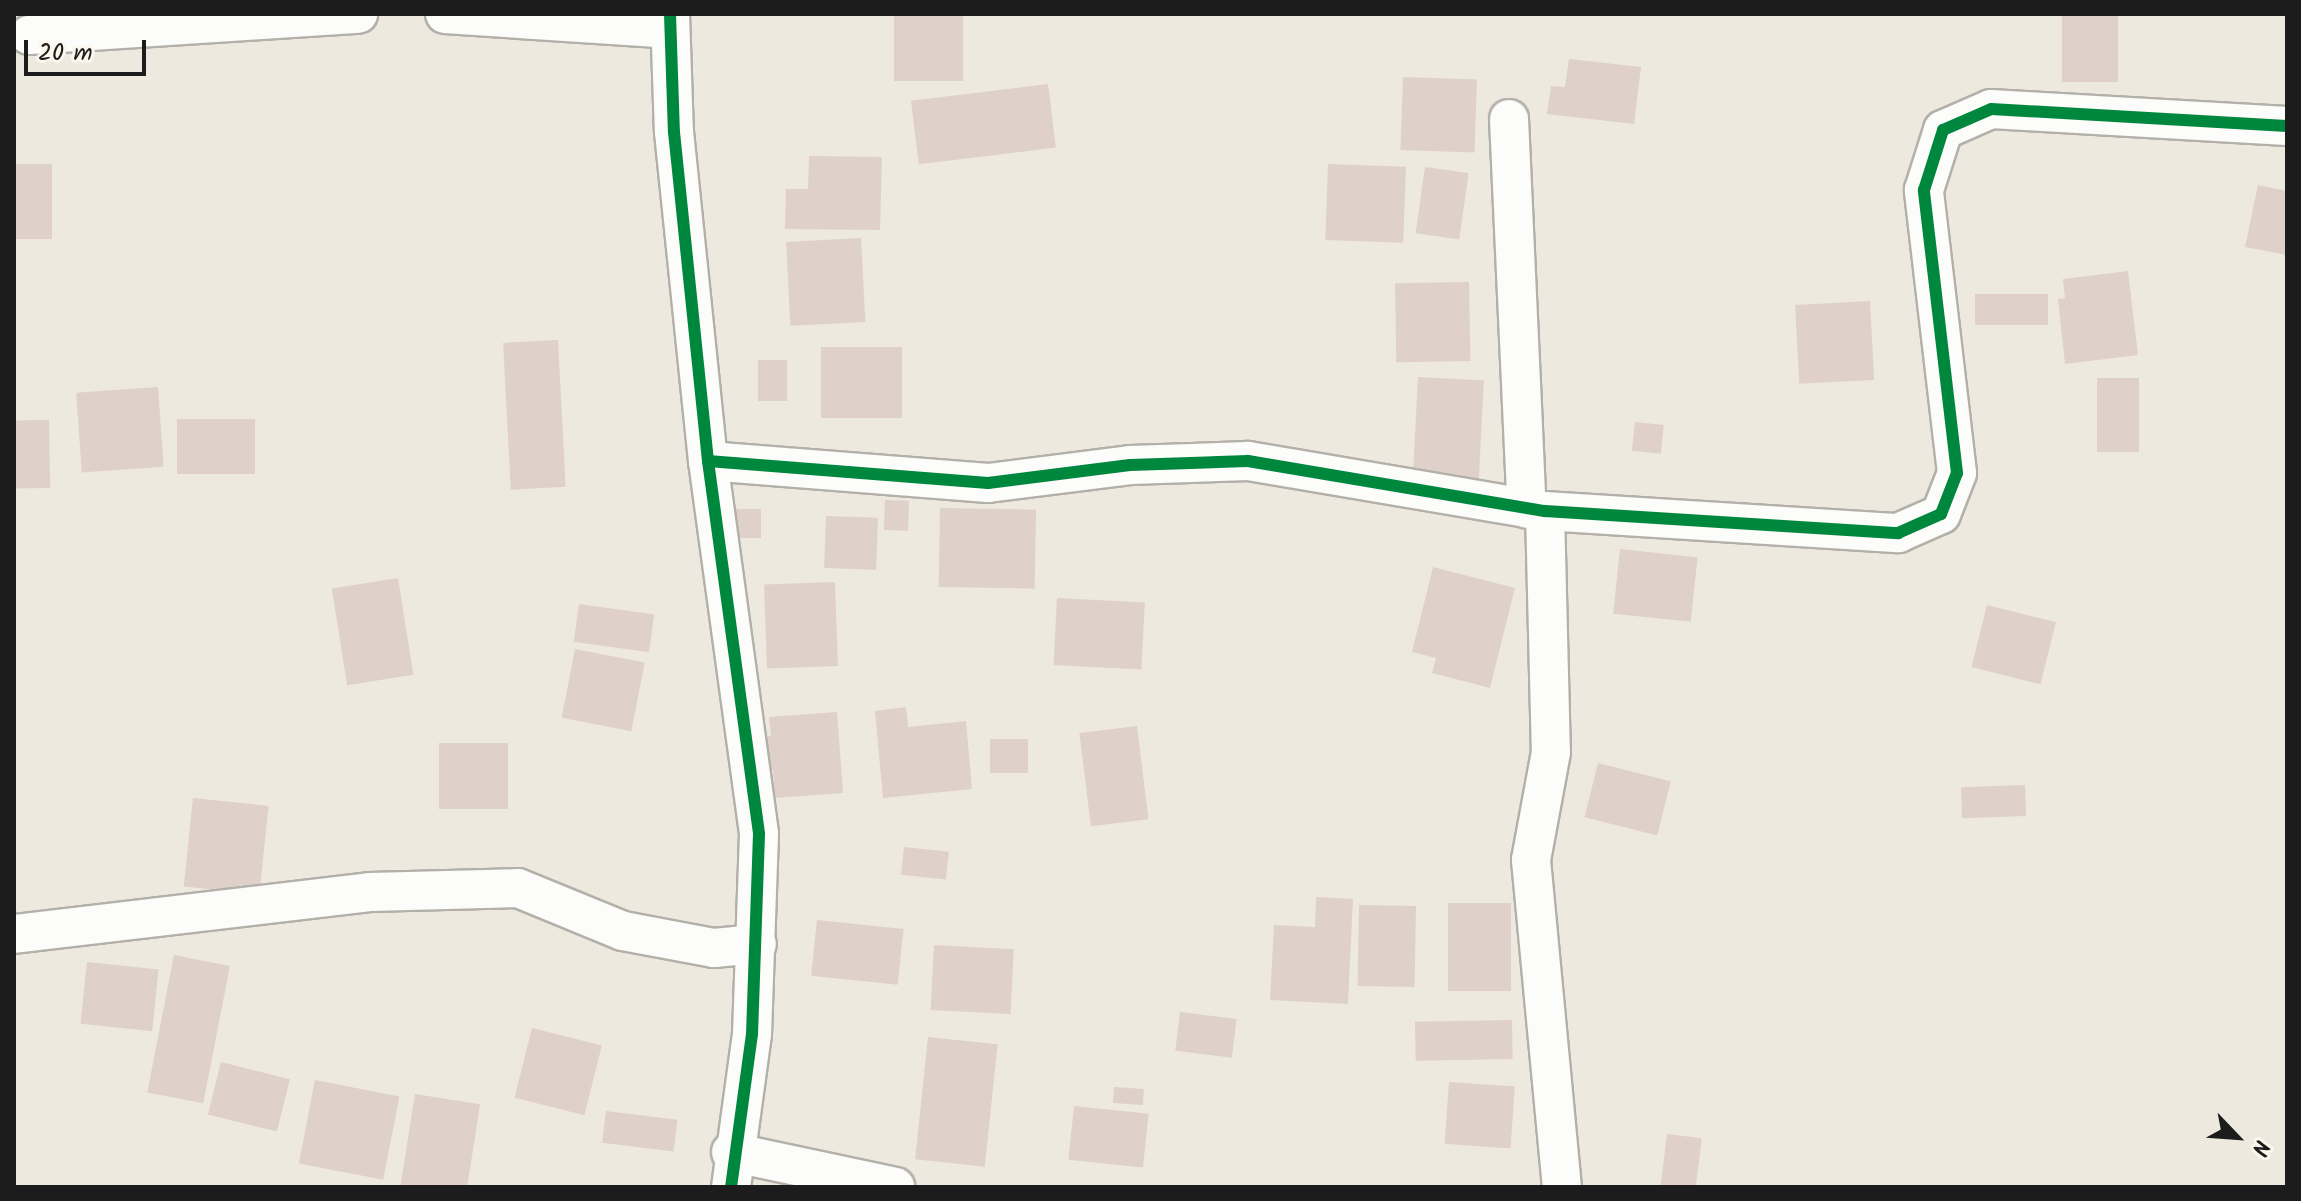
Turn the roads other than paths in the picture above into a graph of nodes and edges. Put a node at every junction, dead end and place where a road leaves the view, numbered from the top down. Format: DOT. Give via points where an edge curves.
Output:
graph roads {
  1 [pos="358,14"];
  2 [pos="445,14"];
  3 [pos="670,22"];
  4 [pos="29,35"];
  5 [pos="1509,119"];
  6 [pos="2286,123"];
  7 [pos="708,461"];
  8 [pos="1536,510"];
  9 [pos="14,934"];
  10 [pos="757,944"];
  11 [pos="731,1170"];
  12 [pos="895,1187"];
  13 [pos="1562,1187"];
  1 -- 4 [label="street"];
  2 -- 3 [label="street"];
  3 -- 7 [label="street"];
  5 -- 8 [label="street"];
  6 -- 8 [label="street" via="1991,109 1943,130 1924,190 1957,473 1953,495 1924,526 1898,533"];
  7 -- 8 [label="street" via="988,483 1130,465 1248,461"];
  7 -- 10 [label="street" via="757,820"];
  8 -- 13 [label="street" via="1551,752 1531,860"];
  9 -- 10 [label="street" via="370,892 518,888 623,931 714,948"];
  10 -- 11 [label="street"];
  11 -- 12 [label="street"];
}
